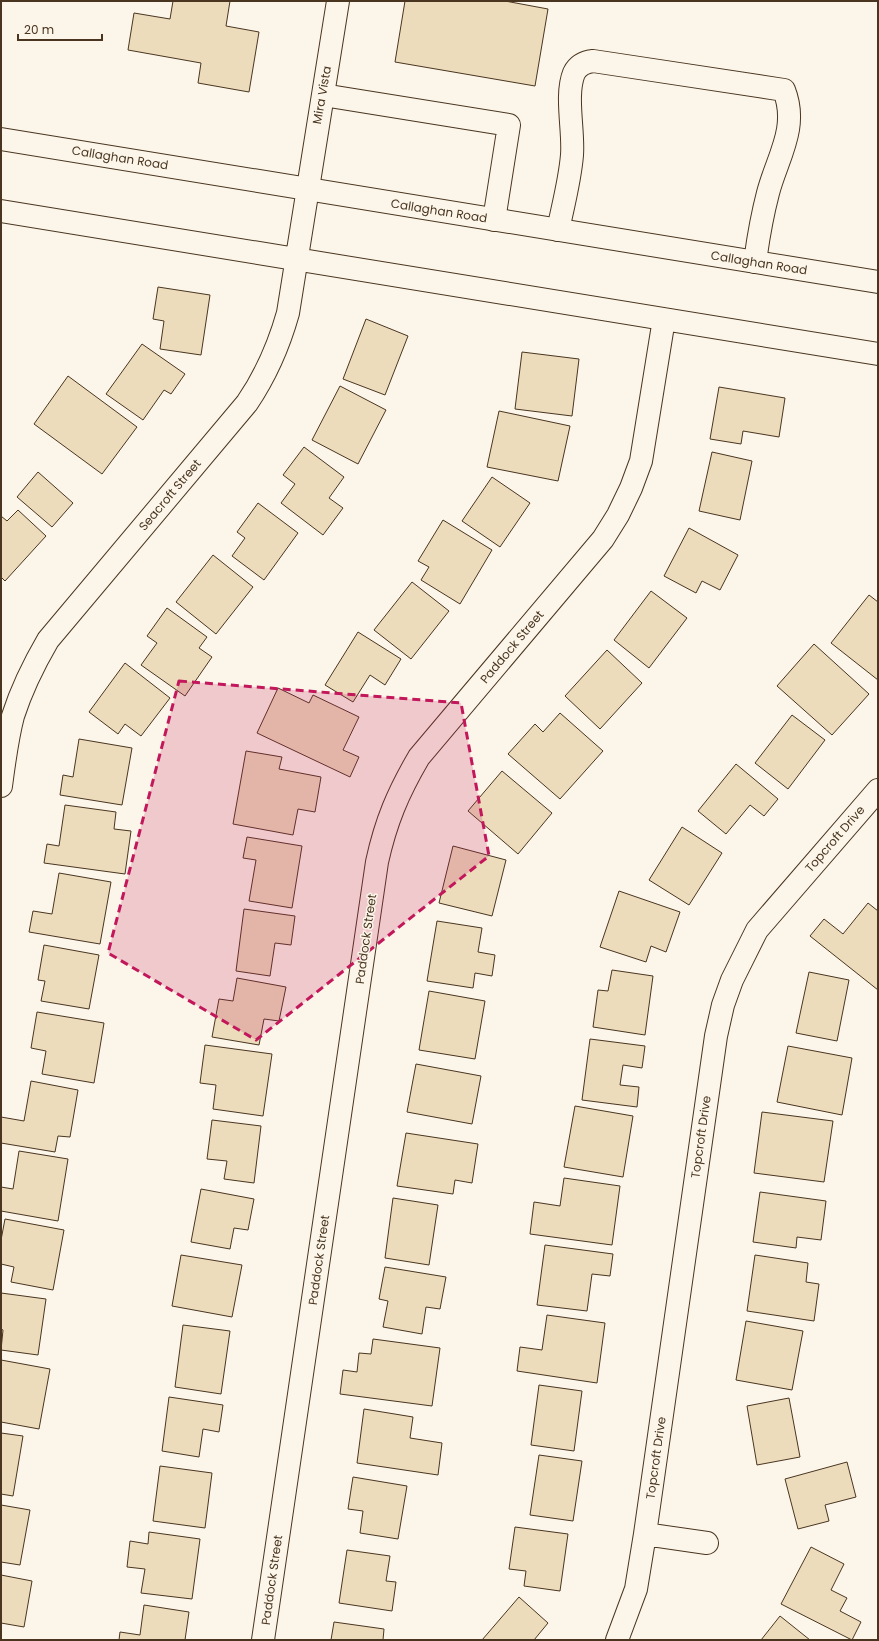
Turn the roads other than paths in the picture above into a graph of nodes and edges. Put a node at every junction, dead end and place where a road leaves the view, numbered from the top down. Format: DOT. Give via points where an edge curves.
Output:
graph roads {
  1 [pos="338,1"];
  2 [pos="323,95"];
  3 [pos="1,139"];
  4 [pos="307,189"];
  5 [pos="1,211"];
  6 [pos="494,220"];
  7 [pos="558,230"];
  8 [pos="296,258"];
  9 [pos="755,262"];
  10 [pos="878,282"];
  11 [pos="664,319"];
  12 [pos="878,354"];
  13 [pos="1,786"];
  14 [pos="878,790"];
  15 [pos="645,1534"];
  16 [pos="707,1543"];
  17 [pos="263,1640"];
  18 [pos="616,1640"];
  1 -- 2 [label="street, Mira Vista"];
  2 -- 4 [label="street, Mira Vista"];
  2 -- 6 [label="street" via="510,124"];
  3 -- 4 [label="street, Callaghan Road"];
  4 -- 6 [label="street, Callaghan Road"];
  4 -- 8 [label="street, Seacroft Street"];
  5 -- 8 [label="street"];
  6 -- 7 [label="street, Callaghan Road"];
  7 -- 9 [label="street, Callaghan Road"];
  7 -- 9 [label="street" via="572,155 570,94 578,66 593,61 784,90 788,100 789,120 786,143 768,192"];
  8 -- 11 [label="street"];
  8 -- 13 [label="street, Seacroft Street" via="288,313 281,337 261,382 247,403 48,640 34,664 13,717"];
  9 -- 10 [label="street, Callaghan Road"];
  11 -- 12 [label="street"];
  11 -- 17 [label="street, Paddock Street" via="641,461 618,515 603,539 419,757 404,781 383,834"];
  14 -- 15 [label="street, Topcroft Drive" via="757,930 723,1005 714,1044"];
  15 -- 16 [label="street"];
  15 -- 18 [label="street, Topcroft Drive" via="636,1589"];
}
